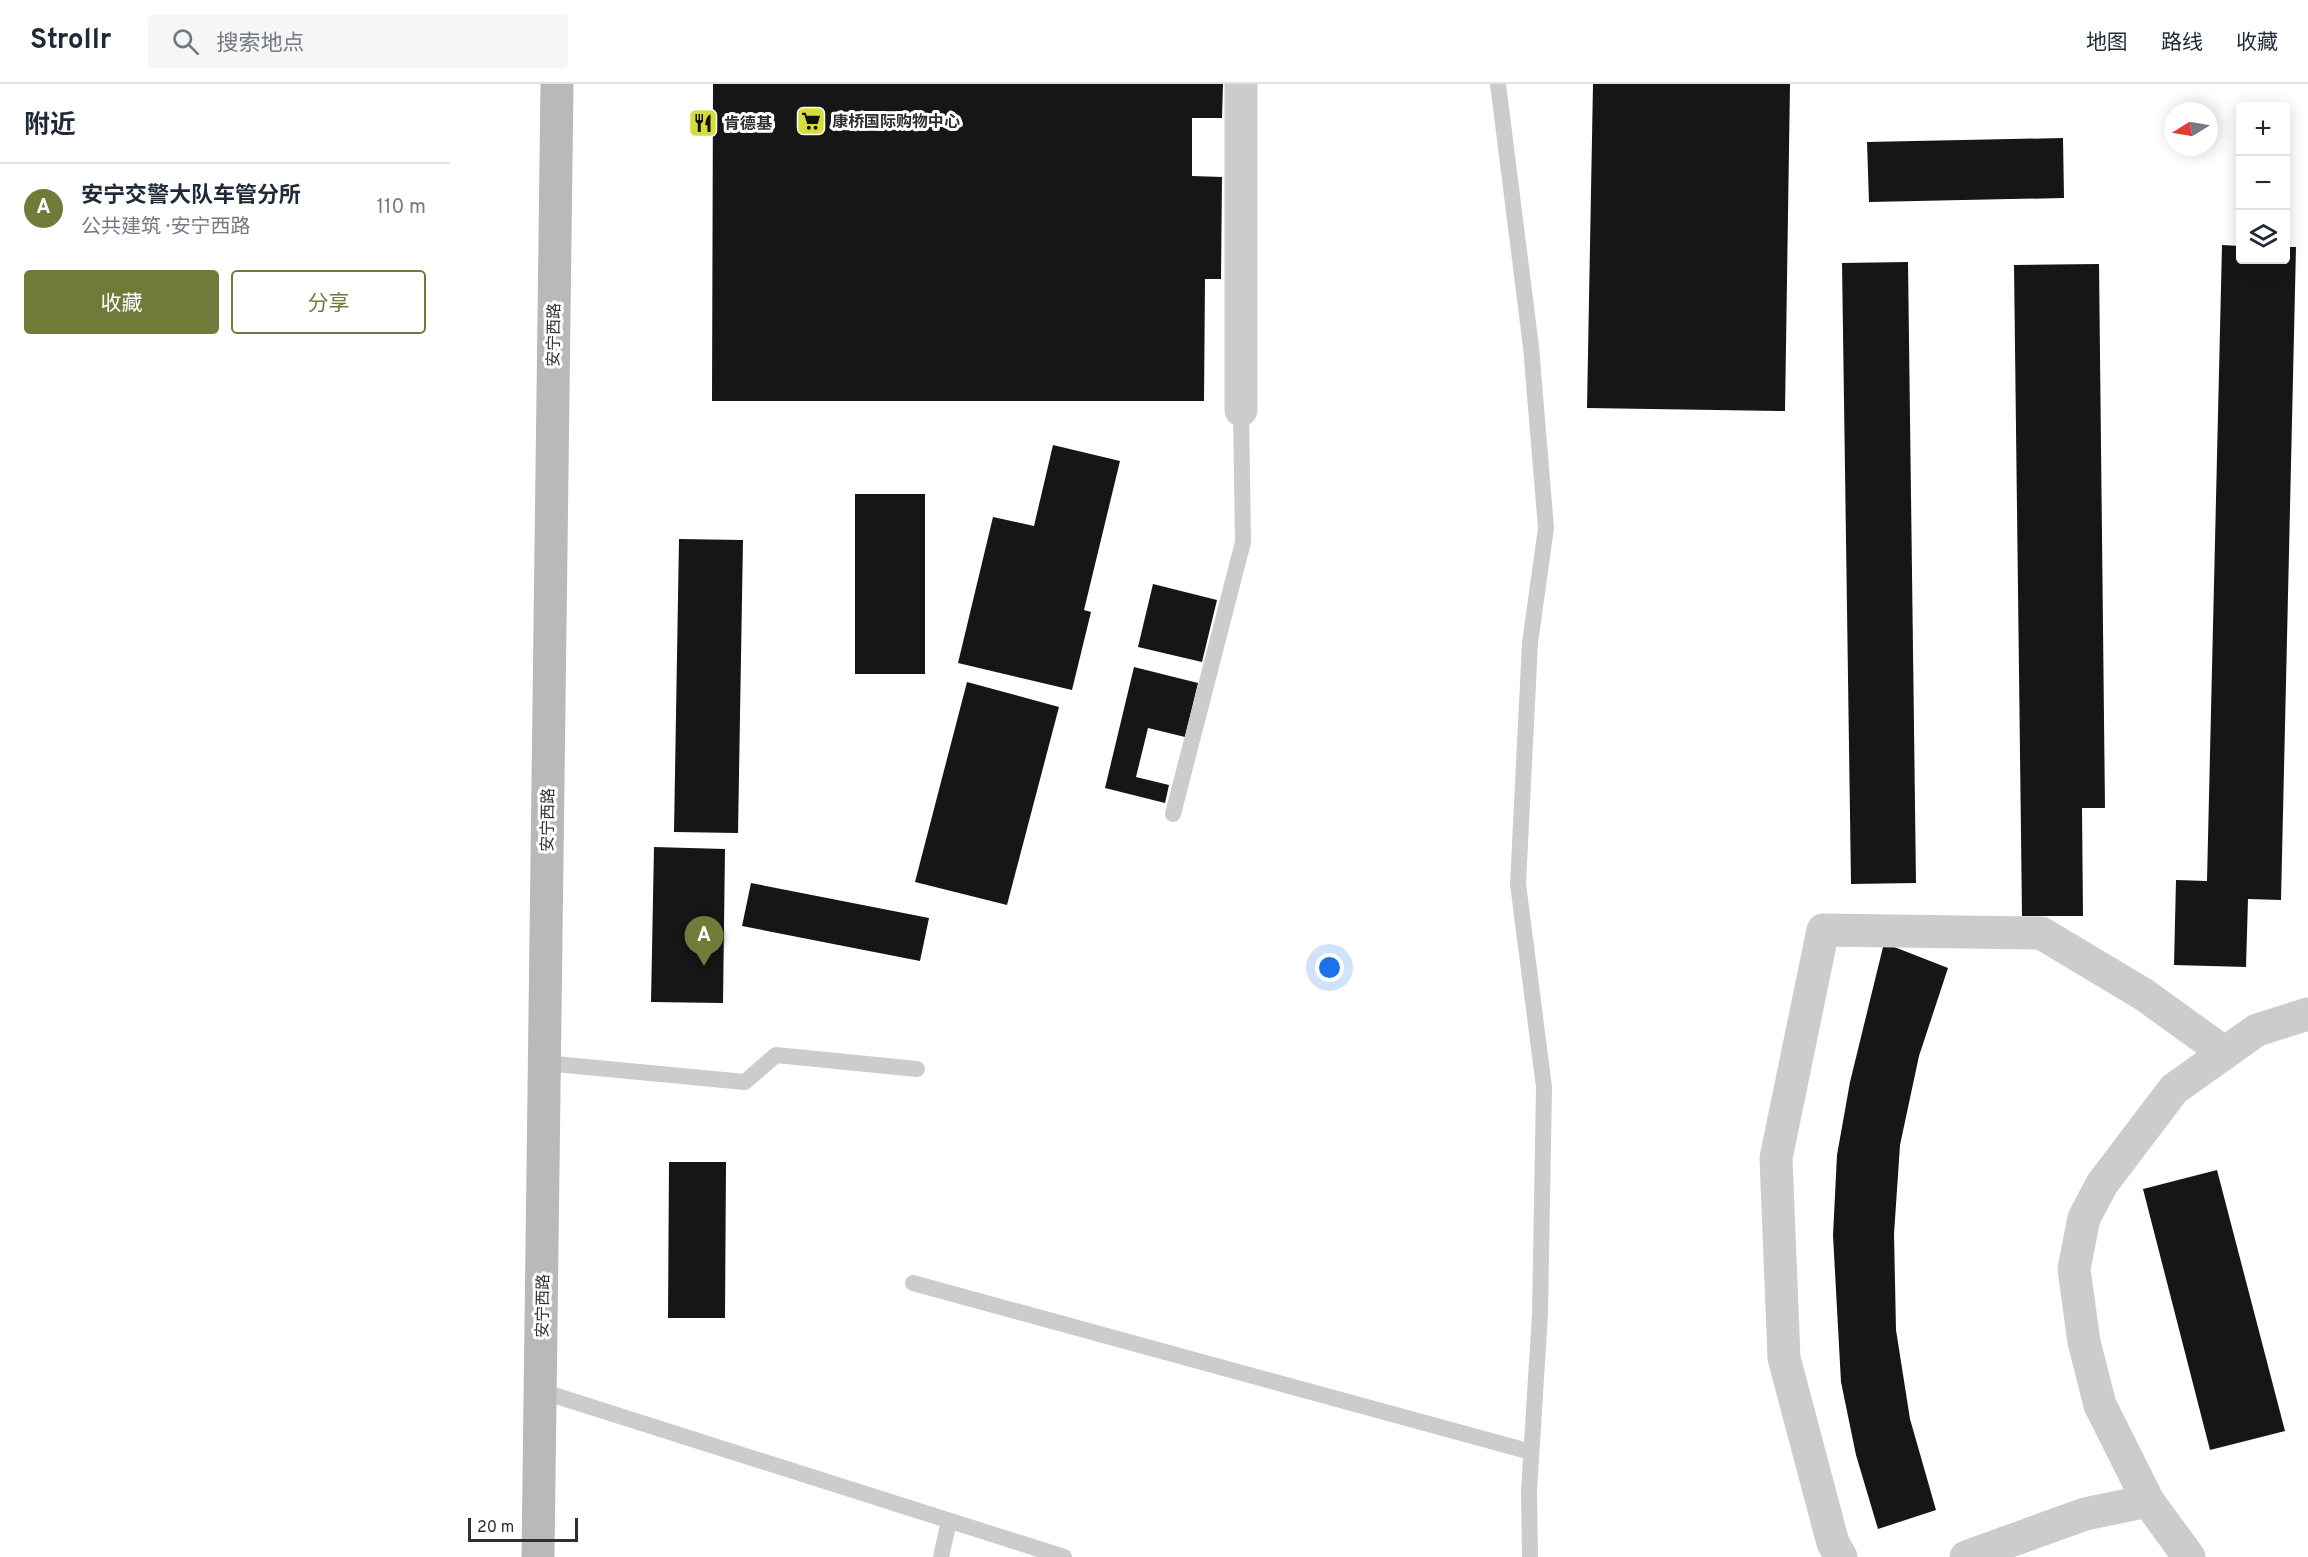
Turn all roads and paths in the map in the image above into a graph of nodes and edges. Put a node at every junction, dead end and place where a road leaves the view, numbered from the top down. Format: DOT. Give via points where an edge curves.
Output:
graph roads {
  1 [pos="557,84"];
  2 [pos="1241,84"];
  3 [pos="1498,84"];
  4 [pos="1241,410"];
  5 [pos="1173,814"];
  6 [pos="2308,1014"];
  7 [pos="2225,1053"];
  8 [pos="544,1063"];
  9 [pos="917,1069"];
  10 [pos="913,1283"];
  11 [pos="541,1390"];
  12 [pos="1531,1452"];
  13 [pos="2148,1501"];
  14 [pos="949,1521"];
  15 [pos="538,1557"];
  16 [pos="941,1557"];
  17 [pos="1064,1557"];
  18 [pos="1530,1557"];
  19 [pos="1841,1557"];
  20 [pos="1966,1557"];
  21 [pos="2189,1557"];
  1 -- 8 [label="main road, 安宁西路"];
  2 -- 4 [label="street"];
  3 -- 12 [label="lane" via="1532,347 1546,528 1530,643 1518,884 1544,1087 1540,1314"];
  4 -- 5 [label="lane" via="1244,542"];
  6 -- 7 [label="street" via="2258,1030"];
  7 -- 13 [label="street" via="2174,1089 2102,1184 2084,1218 2074,1269 2084,1342 2100,1405"];
  7 -- 19 [label="street" via="2144,994 2041,933 1823,930 1776,1158 1784,1358 1833,1543"];
  8 -- 9 [label="lane" via="745,1082 776,1055"];
  8 -- 11 [label="main road, 安宁西路"];
  10 -- 12 [label="lane"];
  11 -- 14 [label="lane"];
  11 -- 15 [label="main road, 安宁西路"];
  12 -- 18 [label="lane"];
  13 -- 20 [label="street" via="2085,1515"];
  13 -- 21 [label="street"];
  14 -- 16 [label="lane"];
  14 -- 17 [label="lane"];
}
